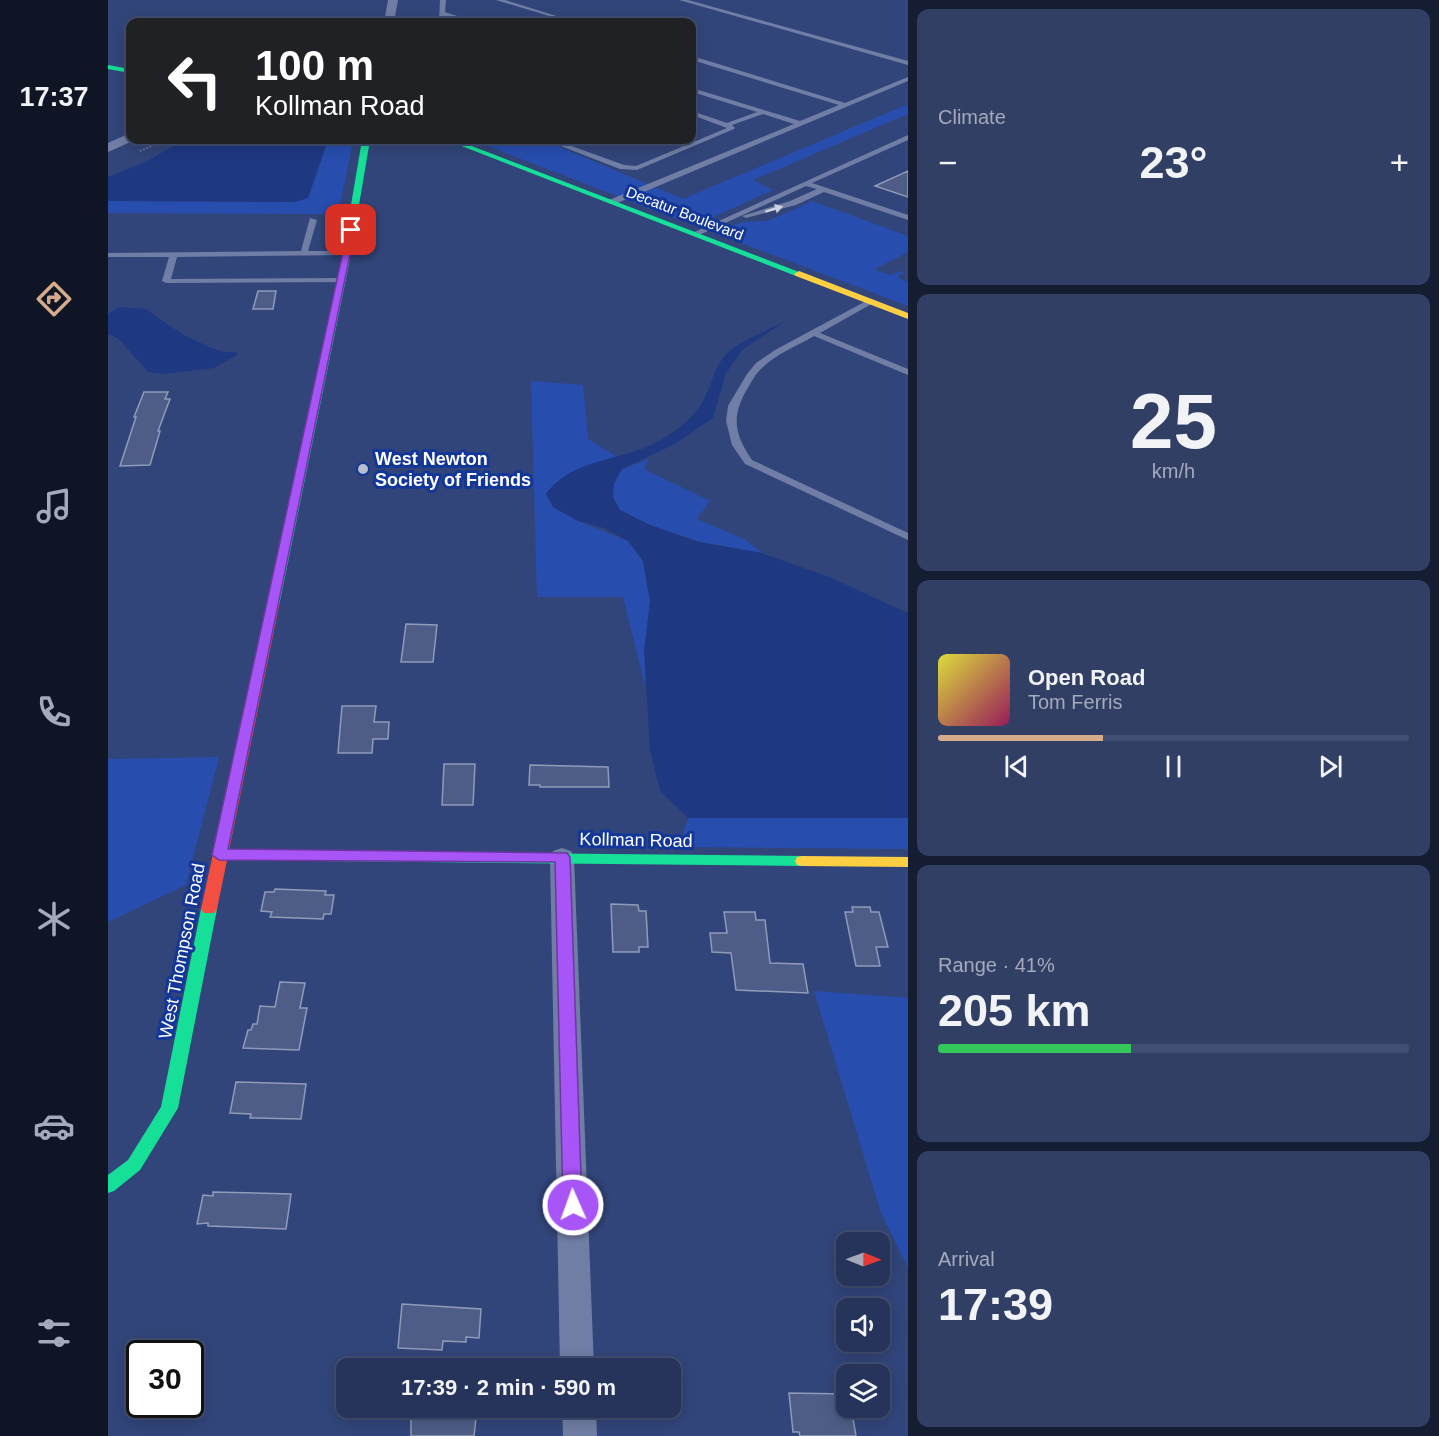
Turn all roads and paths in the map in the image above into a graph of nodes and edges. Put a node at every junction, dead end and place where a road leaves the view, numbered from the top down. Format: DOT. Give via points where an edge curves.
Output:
graph roads {
  1 [pos="393,0"];
  2 [pos="443,0"];
  3 [pos="499,0"];
  4 [pos="682,0"];
  5 [pos="442,13"];
  6 [pos="390,18"];
  7 [pos="442,18"];
  8 [pos="459,18"];
  9 [pos="560,18"];
  10 [pos="696,59"];
  11 [pos="908,63"];
  12 [pos="108,67"];
  13 [pos="126,70"];
  14 [pos="908,79"];
  15 [pos="696,91"];
  16 [pos="845,105"];
  17 [pos="763,112"];
  18 [pos="696,115"];
  19 [pos="799,123"];
  20 [pos="727,125"];
  21 [pos="908,137"];
  22 [pos="126,139"];
  23 [pos="898,141"];
  24 [pos="696,143"];
  25 [pos="365,144"];
  26 [pos="460,144"];
  27 [pos="561,144"];
  28 [pos="694,144"];
  29 [pos="908,144"];
  30 [pos="110,146"];
  31 [pos="659,159"];
  32 [pos="669,163"];
  33 [pos="679,166"];
  34 [pos="688,170"];
  35 [pos="806,183"];
  36 [pos="824,189"];
  37 [pos="612,202"];
  38 [pos="908,218"];
  39 [pos="313,220"];
  40 [pos="721,221"];
  41 [pos="694,234"];
  42 [pos="347,253"];
  43 [pos="174,254"];
  44 [pos="304,254"];
  45 [pos="108,255"];
  46 [pos="342,280"];
  47 [pos="871,302"];
  48 [pos="908,316"];
  49 [pos="813,333"];
  50 [pos="908,372"];
  51 [pos="908,537"];
  52 [pos="219,855"];
  53 [pos="562,857"];
  54 [pos="908,862"];
  55 [pos="108,1185"];
  56 [pos="578,1358"];
  57 [pos="579,1418"];
  58 [pos="580,1436"];
  1 -- 6 [label="street"];
  2 -- 5 [label="lane"];
  3 -- 9 [label="lane"];
  4 -- 11 [label="lane"];
  5 -- 7 [label="lane"];
  5 -- 8 [label="lane"];
  10 -- 16 [label="lane"];
  12 -- 13 [label="street"];
  14 -- 16 [label="lane"];
  15 -- 17 [label="lane"];
  16 -- 19 [label="lane"];
  17 -- 19 [label="lane"];
  17 -- 20 [label="lane"];
  18 -- 20 [label="lane"];
  19 -- 34 [label="lane"];
  20 -- 24 [label="lane" via="732,128"];
  21 -- 23 [label="lane"];
  22 -- 30 [label="street"];
  23 -- 29 [label="lane"];
  23 -- 35 [label="lane"];
  25 -- 42 [label="street, West Thompson Road"];
  26 -- 37 [label="street, Decatur Boulevard"];
  27 -- 31 [label="lane" via="628,168"];
  28 -- 31 [label="lane"];
  31 -- 32 [label="lane"];
  33 -- 34 [label="lane"];
  34 -- 37 [label="lane"];
  35 -- 36 [label="lane"];
  35 -- 40 [label="lane"];
  36 -- 38 [label="lane"];
  40 -- 36 [label="lane, one-way" via="793,203"];
  37 -- 41 [label="street, Decatur Boulevard"];
  39 -- 44 [label="lane"];
  40 -- 41 [label="lane"];
  41 -- 47 [label="street, Decatur Boulevard"];
  42 -- 44 [label="lane"];
  42 -- 46 [label="street, West Thompson Road"];
  43 -- 44 [label="lane"];
  43 -- 45 [label="lane"];
  43 -- 46 [label="lane" via="166,281"];
  46 -- 52 [label="street, West Thompson Road"];
  47 -- 48 [label="street, Decatur Boulevard"];
  47 -- 49 [label="lane"];
  49 -- 50 [label="lane"];
  49 -- 51 [label="lane" via="759,364 750,375 733,406 731,421 737,445 748,462"];
  52 -- 53 [label="street, Kollman Road"];
  52 -- 55 [label="street, West Thompson Road" via="170,1108 134,1165"];
  53 -- 54 [label="street, Kollman Road"];
  53 -- 56 [label="street"];
  57 -- 58 [label="street"];
}
